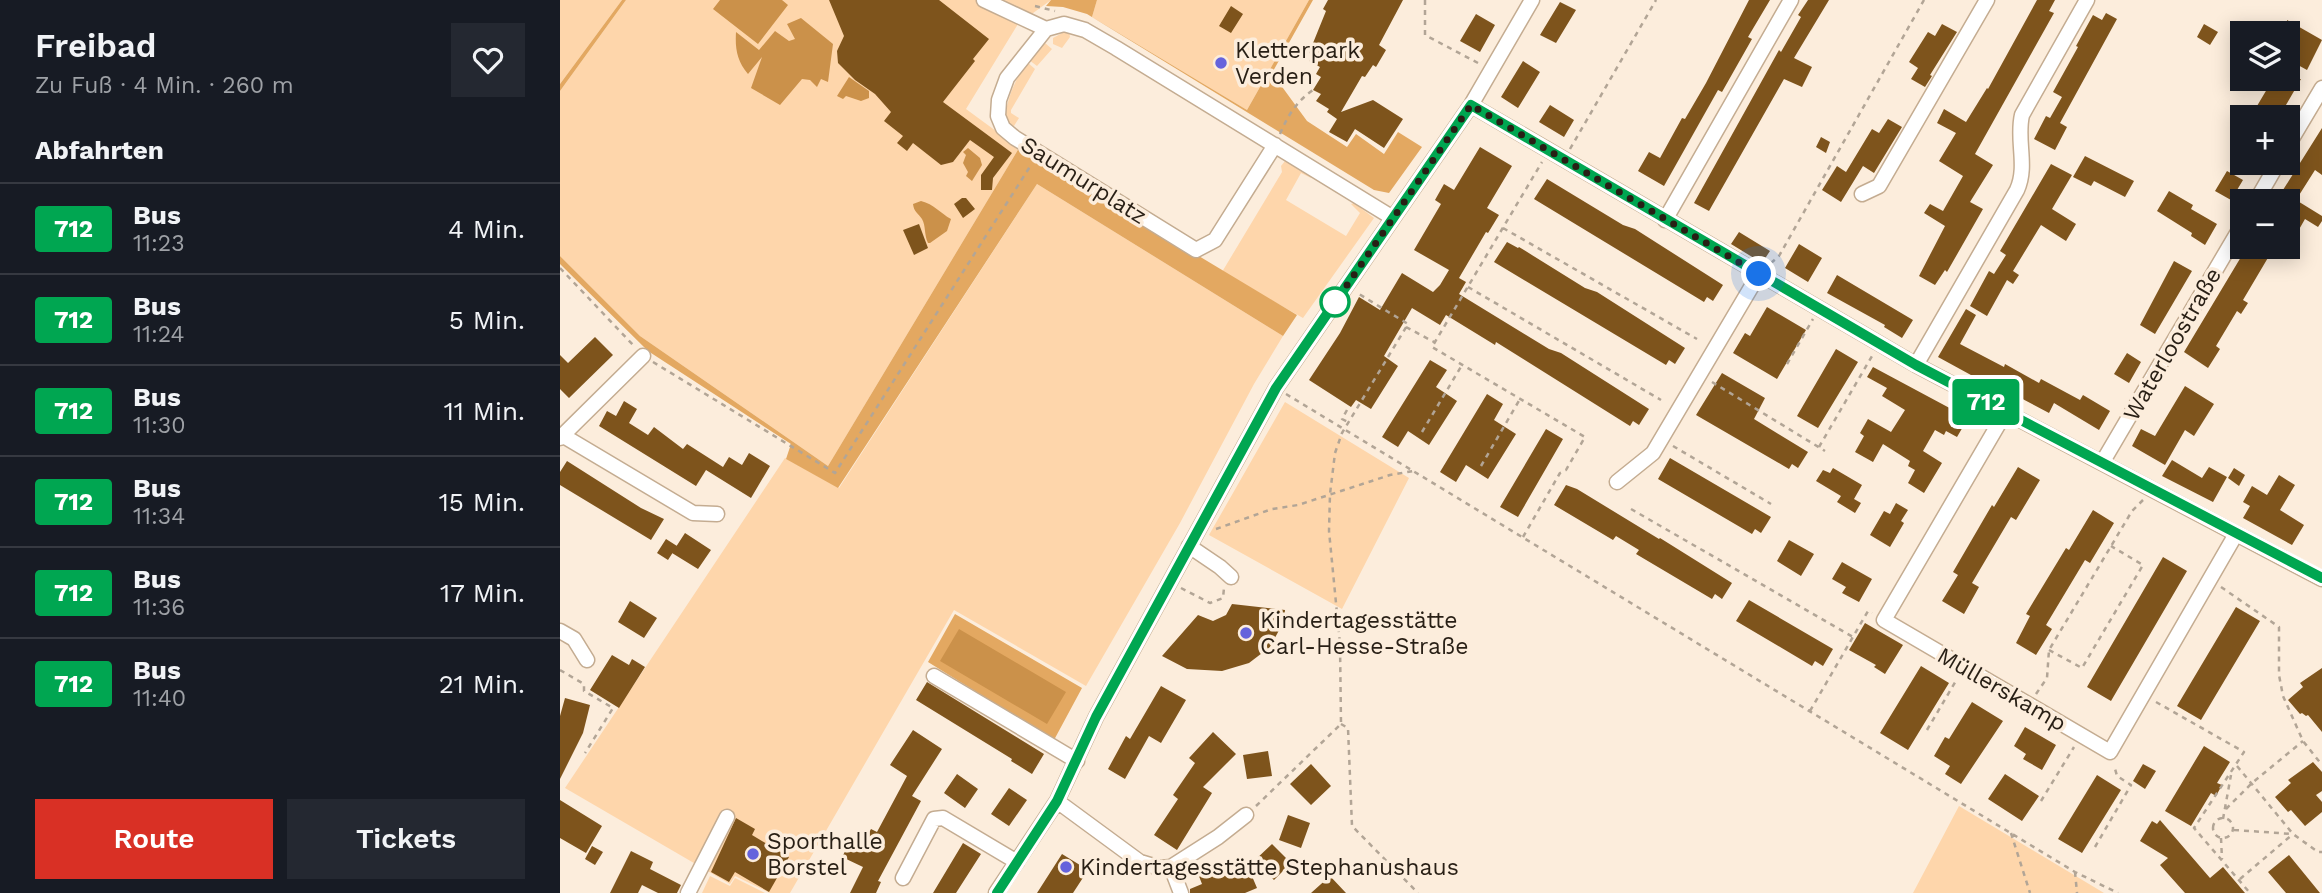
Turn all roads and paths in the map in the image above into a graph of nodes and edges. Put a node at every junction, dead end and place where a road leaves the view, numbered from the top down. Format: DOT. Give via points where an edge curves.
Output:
graph roads {
  1 [pos="984,0"];
  2 [pos="1425,0"];
  3 [pos="1532,0"];
  4 [pos="1656,0"];
  5 [pos="1791,0"];
  6 [pos="1924,0"];
  7 [pos="1987,0"];
  8 [pos="2087,0"];
  9 [pos="1046,29"];
  10 [pos="1484,66"];
  11 [pos="2322,88"];
  12 [pos="1313,90"];
  13 [pos="1471,105"];
  14 [pos="2300,125"];
  15 [pos="1275,145"];
  16 [pos="1038,152"];
  17 [pos="1564,158"];
  18 [pos="1542,162"];
  19 [pos="1862,194"];
  20 [pos="1393,218"];
  21 [pos="1665,220"];
  22 [pos="1503,228"];
  23 [pos="2230,245"];
  24 [pos="560,268"];
  25 [pos="1759,274"];
  26 [pos="1346,286"];
  27 [pos="1468,287"];
  28 [pos="1815,316"];
  29 [pos="1406,327"];
  30 [pos="1697,339"];
  31 [pos="1435,343"];
  32 [pos="1874,352"];
  33 [pos="643,356"];
  34 [pos="1787,363"];
  35 [pos="1462,365"];
  36 [pos="1916,365"];
  37 [pos="1706,379"];
  38 [pos="1286,394"];
  39 [pos="1520,399"];
  40 [pos="1661,400"];
  41 [pos="1347,410"];
  42 [pos="2005,412"];
  43 [pos="1348,422"];
  44 [pos="1344,429"];
  45 [pos="1422,432"];
  46 [pos="561,437"];
  47 [pos="1669,443"];
  48 [pos="1819,447"];
  49 [pos="1825,452"];
  50 [pos="2102,463"];
  51 [pos="1481,466"];
  52 [pos="1413,471"];
  53 [pos="1617,482"];
  54 [pos="2152,490"];
  55 [pos="1330,494"];
  56 [pos="1772,504"];
  57 [pos="1631,509"];
  58 [pos="718,514"];
  59 [pos="1213,530"];
  60 [pos="2236,534"];
  61 [pos="1523,538"];
  62 [pos="1189,546"];
  63 [pos="2111,547"];
  64 [pos="1231,577"];
  65 [pos="2322,579"];
  66 [pos="2210,580"];
  67 [pos="1181,588"];
  68 [pos="1868,611"];
  69 [pos="560,631"];
  70 [pos="1853,637"];
  71 [pos="2049,650"];
  72 [pos="587,660"];
  73 [pos="1965,667"];
  74 [pos="560,670"];
  75 [pos="934,676"];
  76 [pos="2143,695"];
  77 [pos="2035,696"];
  78 [pos="1810,711"];
  79 [pos="1341,724"];
  80 [pos="1927,730"];
  81 [pos="2081,735"];
  82 [pos="2302,741"];
  83 [pos="2110,752"];
  84 [pos="585,753"];
  85 [pos="1077,761"];
  86 [pos="2237,765"];
  87 [pos="2322,765"];
  88 [pos="2232,772"];
  89 [pos="2252,783"];
  90 [pos="1057,801"];
  91 [pos="2041,802"];
  92 [pos="2225,809"];
  93 [pos="1246,815"];
  94 [pos="727,817"];
  95 [pos="2223,819"];
  96 [pos="2232,830"];
  97 [pos="2011,833"];
  98 [pos="2293,834"];
  99 [pos="2221,838"];
  100 [pos="2095,847"];
  101 [pos="2321,853"];
  102 [pos="2222,861"];
  103 [pos="1017,862"];
  104 [pos="1171,867"];
  105 [pos="2074,872"];
  106 [pos="903,878"];
  107 [pos="2239,880"];
  108 [pos="688,893"];
  109 [pos="996,893"];
  110 [pos="1181,893"];
  111 [pos="1418,893"];
  112 [pos="2030,893"];
  113 [pos="2077,893"];
  114 [pos="2118,893"];
  115 [pos="2250,893"];
  1 -- 9 [label="street"];
  2 -- 10 [label="path" via="1426,35"];
  3 -- 13 [label="street"];
  4 -- 17 [label="path"];
  5 -- 21 [label="street"];
  6 -- 25 [label="path" via="1779,256"];
  7 -- 19 [label="street" via="1879,186"];
  8 -- 36 [label="street" via="2022,115 2022,172 2017,190"];
  9 -- 15 [label="street" via="1064,24 1085,30"];
  9 -- 16 [label="street, Saumurplatz" via="1007,78 999,100 1003,128"];
  11 -- 14 [label="street"];
  12 -- 15 [label="path" via="1301,98"];
  13 -- 17 [label="street"];
  13 -- 20 [label="street"];
  15 -- 16 [label="street, Saumurplatz" via="1215,240 1196,250"];
  15 -- 20 [label="street"];
  16 -- 33 [label="path" via="835,473"];
  17 -- 21 [label="street"];
  18 -- 22 [label="path"];
  20 -- 26 [label="street"];
  21 -- 25 [label="street"];
  22 -- 27 [label="path"];
  22 -- 30 [label="path"];
  23 -- 50 [label="street, Waterloostraße"];
  24 -- 33 [label="path"];
  25 -- 36 [label="street"];
  25 -- 53 [label="street" via="1653,453"];
  26 -- 29 [label="path" via="1408,324"];
  26 -- 62 [label="street" via="1276,388"];
  27 -- 31 [label="path"];
  27 -- 40 [label="path"];
  28 -- 34 [label="path"];
  29 -- 31 [label="path"];
  29 -- 43 [label="path"];
  31 -- 35 [label="path" via="1432,347"];
  32 -- 48 [label="path"];
  33 -- 46 [label="street"];
  35 -- 39 [label="path"];
  35 -- 45 [label="path"];
  36 -- 42 [label="street"];
  37 -- 48 [label="path"];
  38 -- 44 [label="path"];
  39 -- 51 [label="path"];
  39 -- 61 [label="path" via="1585,437"];
  41 -- 43 [label="path" via="1342,419"];
  42 -- 50 [label="street"];
  42 -- 73 [label="street, Müllerskamp" via="1884,620"];
  43 -- 44 [label="path"];
  44 -- 52 [label="path"];
  44 -- 55 [label="path" via="1335,453"];
  46 -- 58 [label="street" via="693,513"];
  47 -- 56 [label="path"];
  48 -- 49 [label="path"];
  50 -- 54 [label="street"];
  52 -- 55 [label="path"];
  52 -- 61 [label="path"];
  54 -- 60 [label="street"];
  54 -- 63 [label="path" via="2132,511"];
  55 -- 59 [label="path"];
  55 -- 79 [label="path"];
  57 -- 70 [label="path"];
  60 -- 65 [label="street"];
  60 -- 66 [label="street"];
  61 -- 78 [label="path"];
  62 -- 64 [label="street"];
  62 -- 85 [label="street"];
  63 -- 71 [label="path"];
  63 -- 71 [label="path" via="2143,565 2082,668"];
  64 -- 67 [label="path" via="1223,597 1210,603"];
  66 -- 76 [label="street"];
  66 -- 82 [label="path" via="2279,627 2283,696"];
  68 -- 70 [label="path"];
  69 -- 72 [label="street" via="574,639"];
  70 -- 78 [label="path"];
  71 -- 77 [label="path" via="2047,678"];
  73 -- 80 [label="path"];
  73 -- 81 [label="street, Müllerskamp"];
  74 -- 84 [label="path" via="613,708"];
  75 -- 85 [label="street"];
  76 -- 83 [label="street"];
  76 -- 86 [label="path" via="2244,752"];
  78 -- 97 [label="path"];
  79 -- 93 [label="path"];
  79 -- 111 [label="path" via="1348,728 1352,826"];
  81 -- 83 [label="street, Müllerskamp"];
  81 -- 91 [label="path"];
  82 -- 87 [label="path"];
  82 -- 89 [label="path"];
  83 -- 100 [label="path" via="2117,776 2131,785"];
  85 -- 90 [label="street"];
  86 -- 88 [label="path"];
  86 -- 89 [label="path"];
  88 -- 92 [label="path"];
  88 -- 102 [label="path" via="2194,828"];
  89 -- 92 [label="path"];
  89 -- 98 [label="path"];
  90 -- 103 [label="street"];
  90 -- 104 [label="street" via="1140,862"];
  92 -- 95 [label="path"];
  93 -- 104 [label="street"];
  94 -- 108 [label="street"];
  95 -- 96 [label="path" via="2231,823"];
  95 -- 99 [label="path" via="2213,826"];
  96 -- 98 [label="path"];
  96 -- 99 [label="path"];
  97 -- 105 [label="path"];
  97 -- 112 [label="path"];
  98 -- 101 [label="path"];
  98 -- 107 [label="path"];
  99 -- 102 [label="path"];
  102 -- 107 [label="path"];
  103 -- 106 [label="street" via="943,818 934,819"];
  103 -- 109 [label="street"];
  104 -- 110 [label="street"];
  105 -- 113 [label="path"];
  105 -- 114 [label="path"];
  107 -- 115 [label="path"];
}
